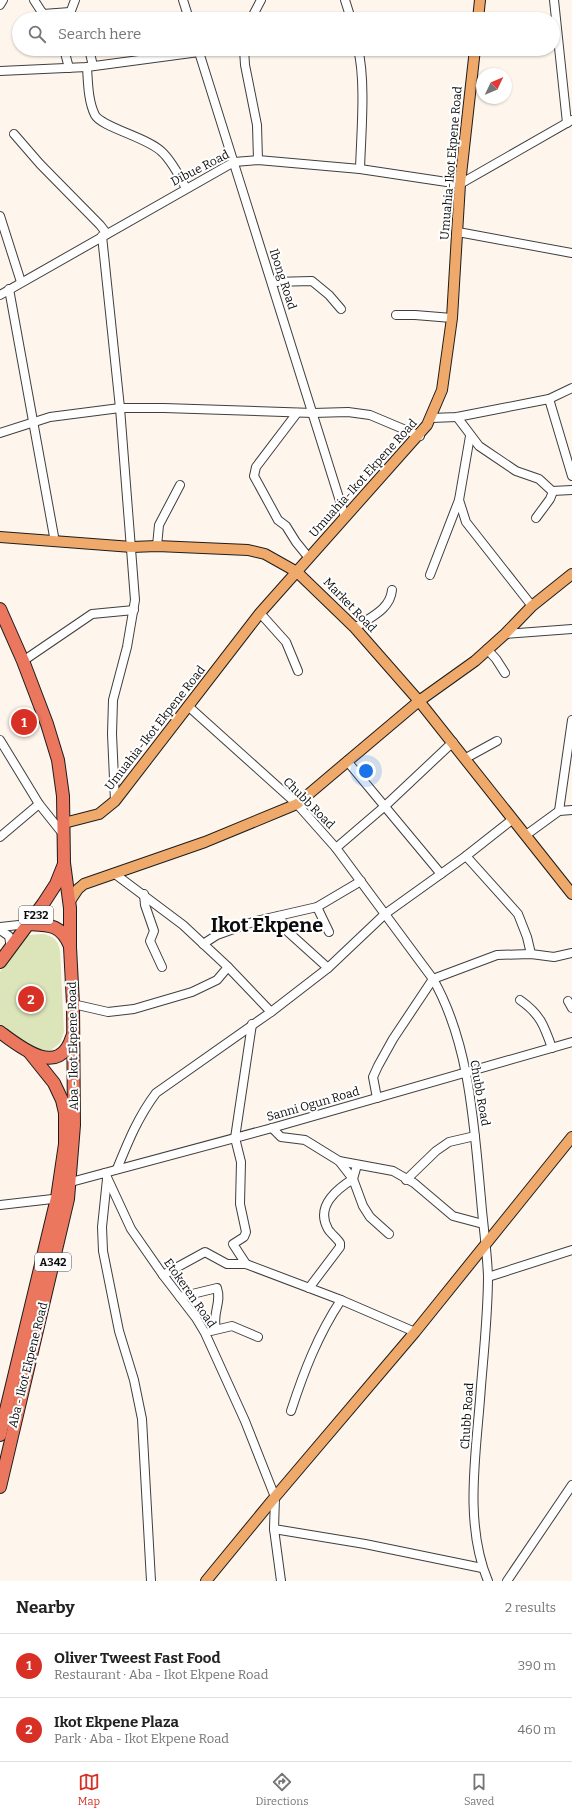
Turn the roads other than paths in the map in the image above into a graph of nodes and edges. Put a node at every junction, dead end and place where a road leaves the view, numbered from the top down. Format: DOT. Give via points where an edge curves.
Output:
graph roads {
  1 [pos="2,0"];
  2 [pos="34,0"];
  3 [pos="75,0"];
  4 [pos="184,0"];
  5 [pos="261,0"];
  6 [pos="345,0"];
  7 [pos="480,0"];
  8 [pos="554,0"];
  9 [pos="0,5"];
  10 [pos="42,12"];
  11 [pos="71,12"];
  12 [pos="187,12"];
  13 [pos="255,12"];
  14 [pos="349,12"];
  15 [pos="479,12"];
  16 [pos="555,12"];
  17 [pos="560,49"];
  18 [pos="66,56"];
  19 [pos="89,56"];
  20 [pos="158,56"];
  21 [pos="201,56"];
  22 [pos="244,56"];
  23 [pos="360,56"];
  24 [pos="474,56"];
  25 [pos="90,66"];
  26 [pos="69,68"];
  27 [pos="0,71"];
  28 [pos="569,122"];
  29 [pos="14,134"];
  30 [pos="258,160"];
  31 [pos="234,162"];
  32 [pos="360,169"];
  33 [pos="460,184"];
  34 [pos="186,188"];
  35 [pos="0,216"];
  36 [pos="458,232"];
  37 [pos="104,235"];
  38 [pos="572,253"];
  39 [pos="21,282"];
  40 [pos="272,282"];
  41 [pos="9,289"];
  42 [pos="0,295"];
  43 [pos="341,309"];
  44 [pos="396,315"];
  45 [pos="452,318"];
  46 [pos="572,388"];
  47 [pos="550,399"];
  48 [pos="120,408"];
  49 [pos="297,412"];
  50 [pos="313,413"];
  51 [pos="457,417"];
  52 [pos="431,418"];
  53 [pos="33,422"];
  54 [pos="0,433"];
  55 [pos="420,436"];
  56 [pos="470,436"];
  57 [pos="572,476"];
  58 [pos="180,485"];
  59 [pos="552,490"];
  60 [pos="572,490"];
  61 [pos="459,500"];
  62 [pos="463,514"];
  63 [pos="454,515"];
  64 [pos="346,517"];
  65 [pos="536,518"];
  66 [pos="0,537"];
  67 [pos="55,542"];
  68 [pos="157,546"];
  69 [pos="132,548"];
  70 [pos="309,558"];
  71 [pos="297,572"];
  72 [pos="572,574"];
  73 [pos="430,575"];
  74 [pos="392,590"];
  75 [pos="532,606"];
  76 [pos="0,609"];
  77 [pos="134,610"];
  78 [pos="260,613"];
  79 [pos="355,628"];
  80 [pos="572,629"];
  81 [pos="505,634"];
  82 [pos="487,650"];
  83 [pos="23,661"];
  84 [pos="298,671"];
  85 [pos="505,674"];
  86 [pos="420,701"];
  87 [pos="188,706"];
  88 [pos="572,720"];
  89 [pos="0,740"];
  90 [pos="497,741"];
  91 [pos="453,742"];
  92 [pos="3,751"];
  93 [pos="466,758"];
  94 [pos="347,761"];
  95 [pos="115,801"];
  96 [pos="39,804"];
  97 [pos="297,804"];
  98 [pos="385,806"];
  99 [pos="572,810"];
  100 [pos="559,811"];
  101 [pos="513,819"];
  102 [pos="64,828"];
  103 [pos="526,835"];
  104 [pos="0,837"];
  105 [pos="336,848"];
  106 [pos="466,856"];
  107 [pos="64,863"];
  108 [pos="115,874"];
  109 [pos="441,874"];
  110 [pos="361,881"];
  111 [pos="144,894"];
  112 [pos="572,894"];
  113 [pos="70,901"];
  114 [pos="316,907"];
  115 [pos="385,914"];
  116 [pos="279,916"];
  117 [pos="28,924"];
  118 [pos="0,927"];
  119 [pos="0,930"];
  120 [pos="329,932"];
  121 [pos="203,944"];
  122 [pos="70,947"];
  123 [pos="11,948"];
  124 [pos="572,953"];
  125 [pos="530,954"];
  126 [pos="0,962"];
  127 [pos="162,967"];
  128 [pos="228,967"];
  129 [pos="328,968"];
  130 [pos="433,978"];
  131 [pos="520,1000"];
  132 [pos="73,1004"];
  133 [pos="271,1012"];
  134 [pos="252,1024"];
  135 [pos="2,1034"];
  136 [pos="73,1034"];
  137 [pos="572,1042"];
  138 [pos="552,1048"];
  139 [pos="30,1053"];
  140 [pos="466,1072"];
  141 [pos="377,1098"];
  142 [pos="272,1128"];
  143 [pos="475,1136"];
  144 [pos="572,1137"];
  145 [pos="236,1138"];
  146 [pos="340,1161"];
  147 [pos="357,1165"];
  148 [pos="118,1169"];
  149 [pos="106,1176"];
  150 [pos="353,1179"];
  151 [pos="406,1180"];
  152 [pos="66,1182"];
  153 [pos="63,1199"];
  154 [pos="0,1205"];
  155 [pos="483,1224"];
  156 [pos="389,1234"];
  157 [pos="486,1243"];
  158 [pos="572,1250"];
  159 [pos="246,1264"];
  160 [pos="163,1275"];
  161 [pos="488,1276"];
  162 [pos="309,1288"];
  163 [pos="180,1297"];
  164 [pos="341,1300"];
  165 [pos="216,1329"];
  166 [pos="415,1332"];
  167 [pos="205,1333"];
  168 [pos="258,1337"];
  169 [pos="291,1411"];
  170 [pos="0,1435"];
  171 [pos="572,1484"];
  172 [pos="0,1487"];
  173 [pos="275,1497"];
  174 [pos="274,1529"];
  175 [pos="482,1568"];
  176 [pos="151,1581"];
  177 [pos="206,1581"];
  178 [pos="282,1581"];
  179 [pos="488,1581"];
  180 [pos="507,1581"];
  1 -- 9 [label="street"];
  2 -- 10 [label="street"];
  3 -- 11 [label="street"];
  4 -- 12 [label="street"];
  5 -- 13 [label="street"];
  6 -- 14 [label="street"];
  7 -- 15 [label="main road"];
  8 -- 16 [label="street"];
  17 -- 28 [label="street"];
  18 -- 26 [label="street"];
  19 -- 25 [label="street"];
  20 -- 25 [label="street"];
  21 -- 31 [label="street, Ibong Road"];
  22 -- 30 [label="street" via="257,125"];
  23 -- 32 [label="street"];
  24 -- 33 [label="main road, Umuahia-Ikot Ekpene Road"];
  25 -- 26 [label="street"];
  25 -- 34 [label="street" via="92,107 99,120 143,139 162,152"];
  26 -- 27 [label="street"];
  28 -- 33 [label="street"];
  29 -- 37 [label="street" via="100,224"];
  30 -- 31 [label="street, Dibue Road"];
  30 -- 32 [label="street, Dibue Road"];
  31 -- 34 [label="street, Dibue Road"];
  31 -- 40 [label="street, Ibong Road"];
  32 -- 33 [label="street, Dibue Road"];
  33 -- 36 [label="main road, Umuahia-Ikot Ekpene Road"];
  34 -- 37 [label="street, Dibue Road"];
  35 -- 39 [label="street"];
  36 -- 38 [label="street"];
  36 -- 45 [label="main road, Umuahia-Ikot Ekpene Road"];
  37 -- 39 [label="street, Dibue Road"];
  37 -- 48 [label="street"];
  39 -- 41 [label="street, Dibue Road"];
  40 -- 43 [label="street" via="312,281"];
  40 -- 50 [label="street, Ibong Road"];
  41 -- 42 [label="street, Dibue Road"];
  41 -- 53 [label="street"];
  44 -- 45 [label="street" via="415,314"];
  45 -- 52 [label="main road, Umuahia-Ikot Ekpene Road" via="442,390"];
  46 -- 47 [label="street"];
  47 -- 51 [label="street"];
  47 -- 57 [label="street"];
  48 -- 49 [label="street"];
  48 -- 53 [label="street" via="50,417"];
  48 -- 69 [label="street"];
  49 -- 50 [label="street"];
  49 -- 70 [label="street" via="256,467 254,476 278,520 286,526"];
  50 -- 55 [label="street" via="364,414"];
  50 -- 64 [label="street, Ibong Road"];
  51 -- 52 [label="street"];
  51 -- 56 [label="street"];
  52 -- 55 [label="main road, Umuahia-Ikot Ekpene Road"];
  53 -- 54 [label="street"];
  53 -- 67 [label="street"];
  55 -- 64 [label="main road, Umuahia-Ikot Ekpene Road"];
  56 -- 59 [label="street" via="479,446 513,469 539,479"];
  56 -- 61 [label="street"];
  58 -- 68 [label="street" via="159,525"];
  59 -- 60 [label="street"];
  59 -- 65 [label="street" via="550,499"];
  61 -- 62 [label="street"];
  61 -- 63 [label="street"];
  62 -- 63 [label="street"];
  62 -- 75 [label="street" via="466,522"];
  63 -- 73 [label="street"];
  64 -- 70 [label="main road, Umuahia-Ikot Ekpene Road"];
  66 -- 67 [label="main road, Market Road"];
  67 -- 69 [label="main road, Market Road"];
  68 -- 69 [label="main road, Market Road"];
  68 -- 71 [label="main road, Market Road" via="248,550 265,554"];
  69 -- 77 [label="street"];
  70 -- 71 [label="main road, Umuahia-Ikot Ekpene Road"];
  71 -- 78 [label="main road, Umuahia-Ikot Ekpene Road"];
  71 -- 79 [label="main road, Market Road"];
  72 -- 75 [label="main road"];
  74 -- 79 [label="street" via="391,599 385,607"];
  75 -- 81 [label="main road"];
  76 -- 83 [label="highway, Aba - Ikot Ekpene Road / A342"];
  77 -- 83 [label="street" via="92,614"];
  77 -- 95 [label="street" via="113,700"];
  78 -- 84 [label="street" via="286,642"];
  78 -- 87 [label="main road, Umuahia-Ikot Ekpene Road"];
  79 -- 86 [label="main road, Market Road"];
  80 -- 81 [label="street"];
  81 -- 82 [label="main road"];
  82 -- 85 [label="street" via="496,658"];
  82 -- 86 [label="main road"];
  83 -- 102 [label="highway, Aba - Ikot Ekpene Road / A342" via="58,760"];
  86 -- 91 [label="main road, Market Road"];
  86 -- 94 [label="main road"];
  87 -- 95 [label="main road, Umuahia-Ikot Ekpene Road"];
  87 -- 97 [label="street, Chubb Road"];
  88 -- 100 [label="street"];
  89 -- 92 [label="street"];
  90 -- 93 [label="street"];
  91 -- 93 [label="main road, Market Road"];
  91 -- 98 [label="street"];
  92 -- 96 [label="street"];
  93 -- 101 [label="main road, Market Road"];
  94 -- 97 [label="main road"];
  94 -- 98 [label="street"];
  95 -- 102 [label="main road, Umuahia-Ikot Ekpene Road" via="99,814"];
  96 -- 102 [label="street"];
  96 -- 104 [label="street"];
  97 -- 105 [label="street, Chubb Road"];
  97 -- 108 [label="main road" via="205,842"];
  98 -- 105 [label="street"];
  98 -- 109 [label="street"];
  99 -- 100 [label="street"];
  100 -- 103 [label="street"];
  101 -- 103 [label="main road, Market Road"];
  101 -- 106 [label="street"];
  102 -- 107 [label="highway, Aba - Ikot Ekpene Road / A342"];
  103 -- 112 [label="main road, Market Road"];
  105 -- 110 [label="street, Chubb Road"];
  106 -- 109 [label="street"];
  106 -- 125 [label="street" via="518,914 527,937"];
  107 -- 113 [label="highway, Aba - Ikot Ekpene Road / A342"];
  107 -- 117 [label="highway, F232" via="56,884"];
  108 -- 111 [label="street"];
  108 -- 113 [label="main road" via="84,884"];
  109 -- 115 [label="street"];
  110 -- 114 [label="street"];
  110 -- 115 [label="street, Chubb Road"];
  111 -- 121 [label="street"];
  111 -- 127 [label="street" via="154,931 150,941"];
  113 -- 122 [label="highway, Aba - Ikot Ekpene Road / A342"];
  114 -- 116 [label="street"];
  114 -- 120 [label="street"];
  115 -- 129 [label="street"];
  115 -- 130 [label="street, Chubb Road"];
  116 -- 121 [label="street" via="216,935"];
  116 -- 129 [label="street" via="287,931"];
  117 -- 118 [label="street"];
  117 -- 122 [label="highway" via="56,927 66,937"];
  117 -- 123 [label="highway, F232"];
  119 -- 123 [label="street" via="9,936"];
  121 -- 128 [label="street"];
  122 -- 132 [label="highway, Aba - Ikot Ekpene Road / A342"];
  123 -- 126 [label="highway, F232"];
  124 -- 125 [label="street" via="554,958"];
  125 -- 130 [label="street" via="497,955"];
  128 -- 132 [label="street" via="217,980 192,992 134,1009 108,1012"];
  128 -- 133 [label="street"];
  129 -- 133 [label="street"];
  130 -- 140 [label="street, Chubb Road" via="444,1000"];
  130 -- 141 [label="street" via="393,1039 373,1077"];
  131 -- 138 [label="street" via="532,1008 543,1022"];
  132 -- 136 [label="highway, Aba - Ikot Ekpene Road / A342"];
  133 -- 134 [label="street"];
  134 -- 145 [label="street"];
  134 -- 148 [label="street" via="156,1093 144,1108 131,1132"];
  135 -- 139 [label="highway"];
  136 -- 139 [label="highway" via="70,1044 58,1056 40,1058"];
  136 -- 152 [label="highway, Aba - Ikot Ekpene Road / A342" via="74,1125"];
  137 -- 138 [label="street, Sanni Ogun Road"];
  138 -- 140 [label="street, Sanni Ogun Road"];
  139 -- 152 [label="highway, A342" via="54,1083 64,1106"];
  140 -- 141 [label="street, Sanni Ogun Road"];
  140 -- 143 [label="street, Chubb Road"];
  141 -- 142 [label="street, Sanni Ogun Road"];
  142 -- 145 [label="street, Sanni Ogun Road"];
  142 -- 146 [label="street" via="281,1137 305,1140"];
  143 -- 151 [label="street" via="449,1142"];
  143 -- 155 [label="street, Chubb Road"];
  144 -- 157 [label="main road"];
  145 -- 148 [label="street, Sanni Ogun Road"];
  145 -- 159 [label="street" via="241,1162 240,1204 246,1232 244,1237 233,1244"];
  146 -- 147 [label="street"];
  146 -- 150 [label="street"];
  147 -- 150 [label="street"];
  147 -- 151 [label="street" via="393,1171"];
  148 -- 149 [label="street, Sanni Ogun Road"];
  149 -- 152 [label="street, Sanni Ogun Road"];
  149 -- 160 [label="street, Etokeren Road" via="126,1221"];
  149 -- 176 [label="street" via="103,1251 119,1331 142,1418"];
  150 -- 156 [label="street" via="370,1217"];
  150 -- 162 [label="street" via="337,1189 326,1207 324,1216 328,1229 340,1243 340,1247"];
  151 -- 155 [label="street" via="453,1216"];
  152 -- 153 [label="highway, Aba - Ikot Ekpene Road / A342"];
  153 -- 154 [label="street"];
  153 -- 170 [label="highway, A342"];
  153 -- 172 [label="highway, Aba - Ikot Ekpene Road / A342"];
  155 -- 157 [label="street, Chubb Road"];
  157 -- 161 [label="street, Chubb Road"];
  157 -- 166 [label="main road"];
  158 -- 161 [label="street"];
  159 -- 160 [label="street" via="227,1264 205,1252"];
  159 -- 162 [label="street"];
  160 -- 163 [label="street, Etokeren Road"];
  161 -- 175 [label="street, Chubb Road" via="473,1512"];
  162 -- 164 [label="street"];
  163 -- 165 [label="street" via="217,1288 220,1296 213,1319"];
  163 -- 167 [label="street, Etokeren Road"];
  164 -- 166 [label="street"];
  164 -- 169 [label="street" via="326,1323 321,1338 307,1362"];
  165 -- 167 [label="street"];
  165 -- 168 [label="street" via="232,1326"];
  166 -- 173 [label="main road"];
  167 -- 173 [label="street, Etokeren Road"];
  171 -- 180 [label="street"];
  173 -- 174 [label="street"];
  173 -- 177 [label="main road"];
  174 -- 175 [label="street" via="365,1544"];
  174 -- 178 [label="street"];
  175 -- 179 [label="street, Chubb Road"];
}
